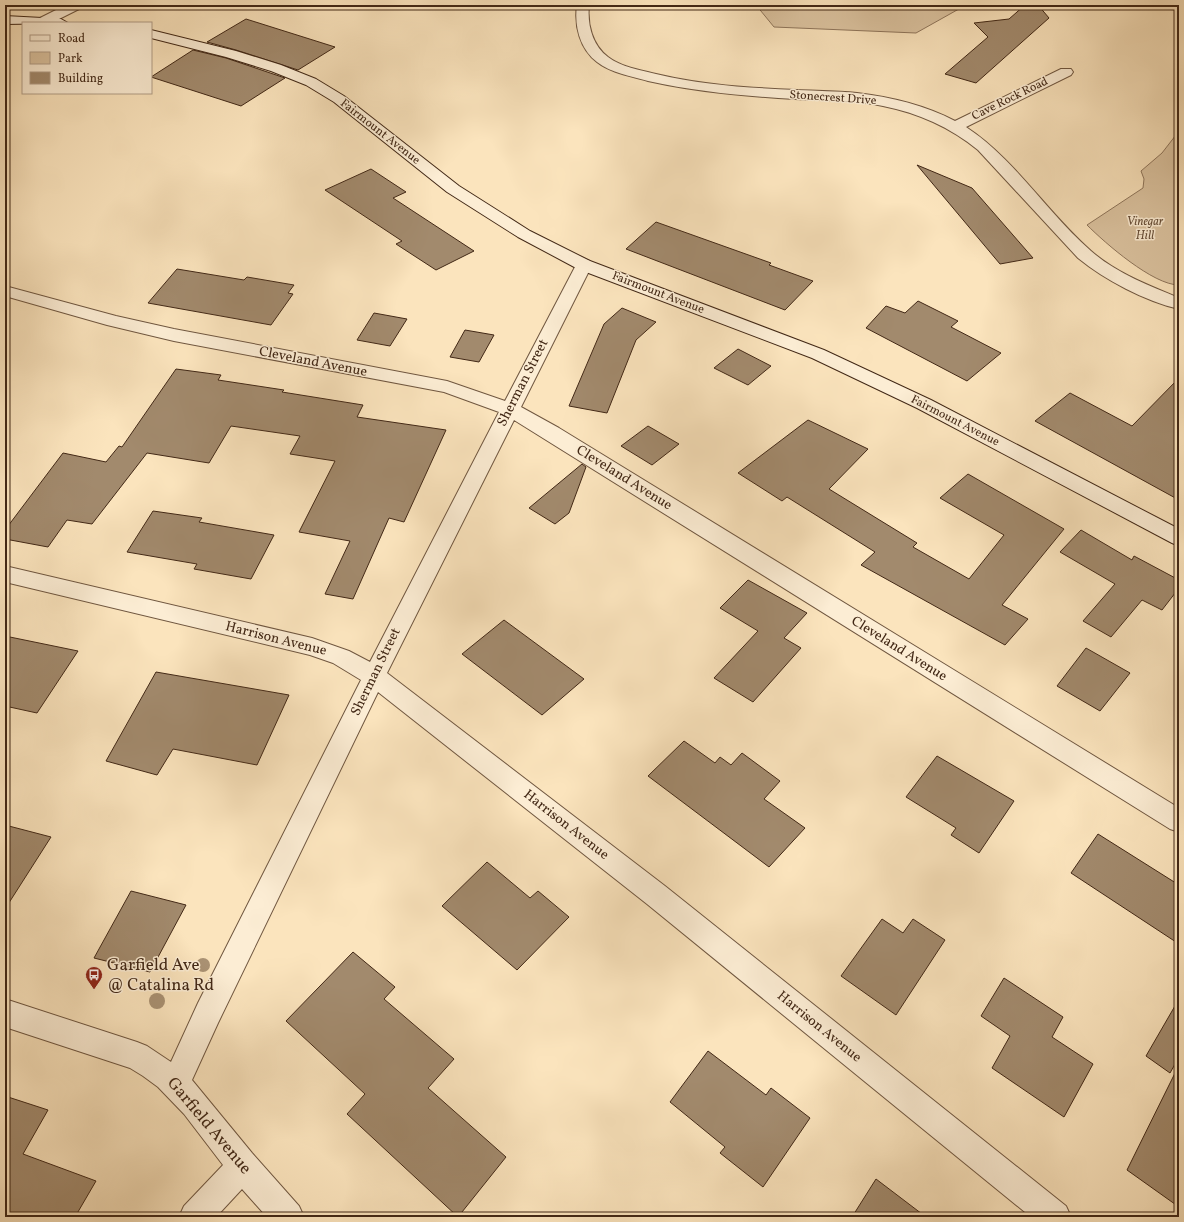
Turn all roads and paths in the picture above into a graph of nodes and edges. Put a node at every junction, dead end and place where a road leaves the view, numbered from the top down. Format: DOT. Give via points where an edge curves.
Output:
graph roads {
  1 [pos="76,5"];
  2 [pos="583,5"];
  3 [pos="5,20"];
  4 [pos="43,22"];
  5 [pos="152,34"];
  6 [pos="1066,72"];
  7 [pos="955,127"];
  8 [pos="584,265"];
  9 [pos="5,292"];
  10 [pos="1179,304"];
  11 [pos="510,409"];
  12 [pos="1179,538"];
  13 [pos="5,574"];
  14 [pos="374,676"];
  15 [pos="1179,821"];
  16 [pos="5,1013"];
  17 [pos="176,1084"];
  18 [pos="243,1166"];
  19 [pos="195,1217"];
  20 [pos="288,1217"];
  21 [pos="1055,1217"];
  1 -- 4 [label="street"];
  2 -- 7 [label="street, Stonecrest Drive" via="582,21 590,45 602,60 633,72 716,90 866,99 911,109"];
  3 -- 4 [label="street"];
  5 -- 8 [label="street, Fairmount Avenue" via="231,54 311,82 339,99 468,199 524,234"];
  6 -- 7 [label="street, Cave Rock Road"];
  7 -- 10 [label="street, Stonecrest Drive" via="983,147 1096,264 1114,275"];
  8 -- 11 [label="street, Sherman Street"];
  8 -- 12 [label="street, Fairmount Avenue" via="818,354 924,404"];
  9 -- 11 [label="street, Cleveland Avenue" via="174,335 447,387"];
  11 -- 14 [label="street, Sherman Street"];
  11 -- 15 [label="street, Cleveland Avenue"];
  13 -- 14 [label="street, Harrison Avenue" via="312,647 341,657"];
  14 -- 17 [label="street, Sherman Street" via="208,1013"];
  14 -- 21 [label="street, Harrison Avenue" via="656,895"];
  16 -- 17 [label="street, Garfield Avenue" via="137,1056 155,1066"];
  17 -- 18 [label="street, Garfield Avenue"];
  18 -- 19 [label="street"];
  18 -- 20 [label="street, Garfield Avenue"];
}
